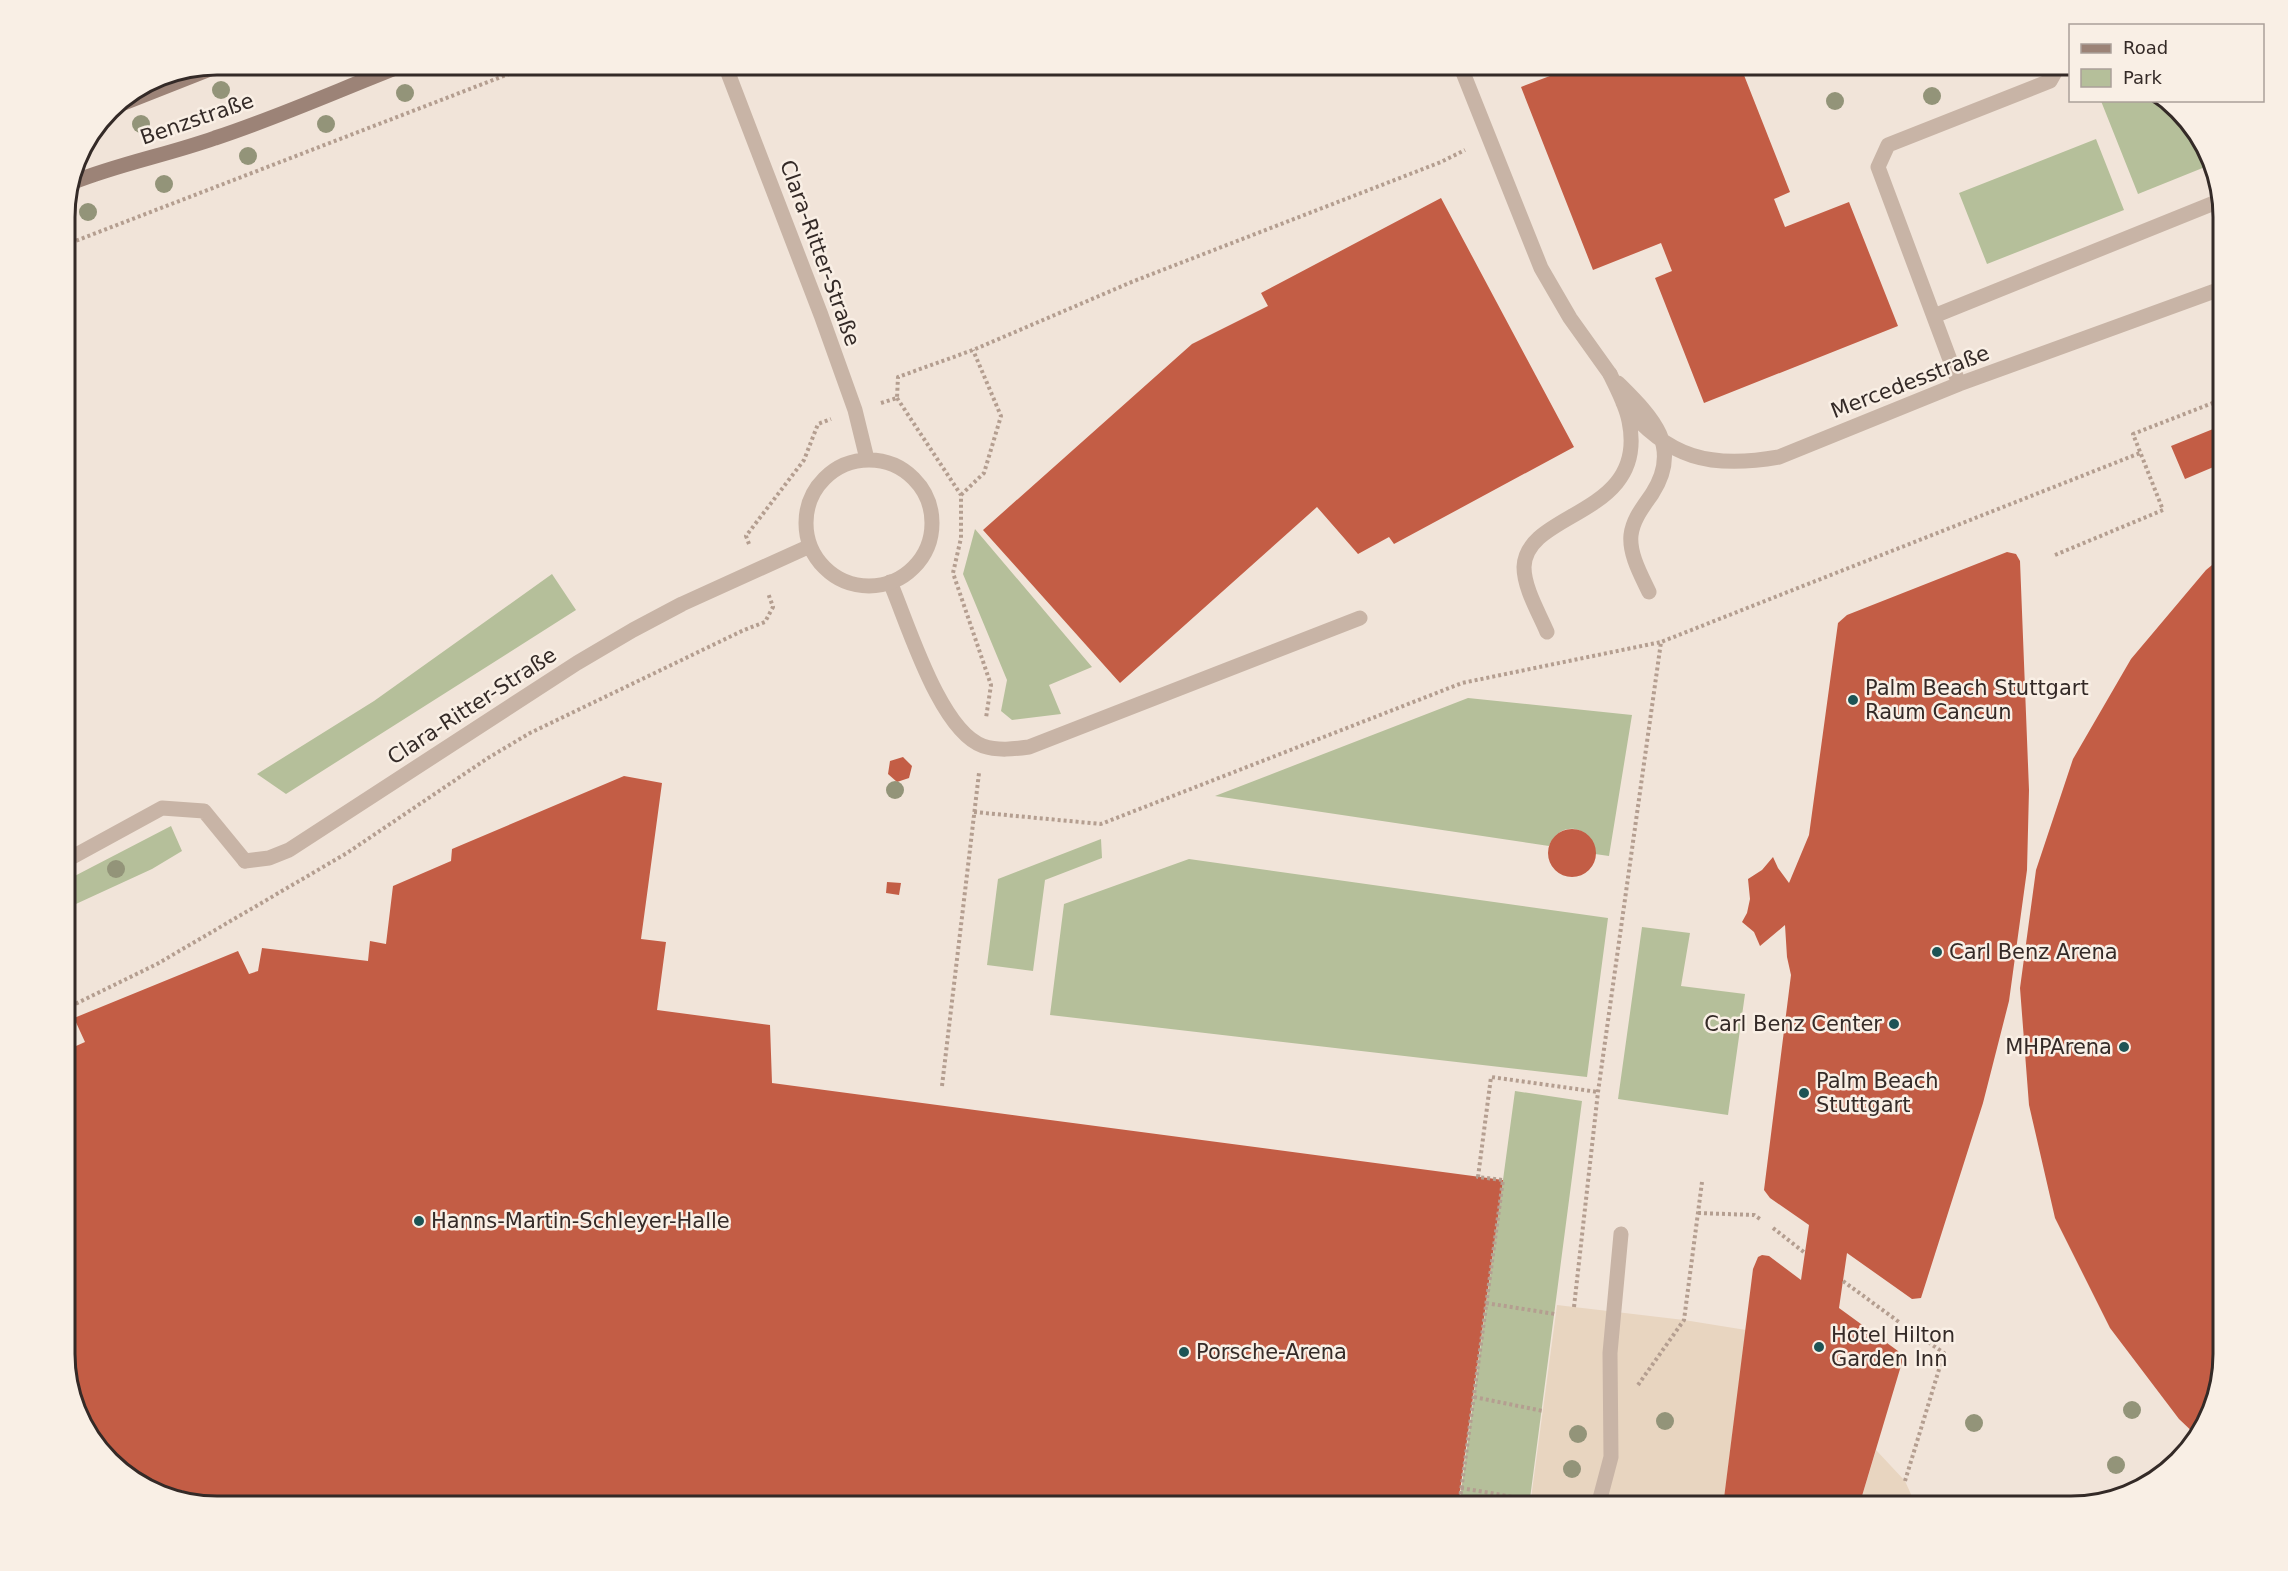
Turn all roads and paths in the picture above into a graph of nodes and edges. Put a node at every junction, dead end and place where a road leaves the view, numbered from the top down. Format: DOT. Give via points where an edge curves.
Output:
graph roads {
  1 [pos="375,75"];
  2 [pos="503,75"];
  3 [pos="729,75"];
  4 [pos="1464,75"];
  5 [pos="1496,75"];
  6 [pos="2053,75"];
  7 [pos="177,81"];
  8 [pos="1500,85"];
  9 [pos="148,93"];
  10 [pos="1489,138"];
  11 [pos="80,179"];
  12 [pos="2212,204"];
  13 [pos="75,240"];
  14 [pos="2213,292"];
  15 [pos="1934,316"];
  16 [pos="973,350"];
  17 [pos="1610,374"];
  18 [pos="1959,384"];
  19 [pos="897,398"];
  20 [pos="1623,403"];
  21 [pos="2213,403"];
  22 [pos="855,410"];
  23 [pos="1663,441"];
  24 [pos="2140,453"];
  25 [pos="867,459"];
  26 [pos="961,495"];
  27 [pos="746,536"];
  28 [pos="810,546"];
  29 [pos="2055,555"];
  30 [pos="891,582"];
  31 [pos="1649,592"];
  32 [pos="773,607"];
  33 [pos="1360,618"];
  34 [pos="1547,632"];
  35 [pos="1661,642"];
  36 [pos="983,746"];
  37 [pos="974,812"];
  38 [pos="75,856"];
  39 [pos="75,1004"];
  40 [pos="942,1086"];
  41 [pos="1598,1092"];
  42 [pos="1702,1182"];
  43 [pos="1698,1213"];
  44 [pos="1760,1219"];
  45 [pos="1773,1228"];
  46 [pos="1621,1234"];
  47 [pos="1805,1253"];
  48 [pos="1843,1281"];
  49 [pos="1486,1303"];
  50 [pos="1574,1307"];
  51 [pos="1556,1314"];
  52 [pos="1899,1322"];
  53 [pos="1912,1331"];
  54 [pos="1635,1392"];
  55 [pos="1473,1397"];
  56 [pos="1543,1411"];
  57 [pos="1905,1481"];
  58 [pos="1461,1488"];
  59 [pos="1460,1496"];
  60 [pos="1508,1496"];
  61 [pos="1601,1496"];
  1 -- 11 [label="main road, Benzstraße" via="217,138"];
  2 -- 13 [label="path"];
  3 -- 22 [label="street, Clara-Ritter-Straße"];
  4 -- 10 [label="street"];
  5 -- 8 [label="path"];
  6 -- 15 [label="street" via="2050,81 1888,145 1878,167"];
  7 -- 9 [label="main road, Benzstraße"];
  10 -- 16 [label="path" via="1441,162 1134,281"];
  10 -- 17 [label="street" via="1541,268 1565,311"];
  12 -- 15 [label="street"];
  14 -- 18 [label="street, Mercedesstraße"];
  15 -- 18 [label="street"];
  16 -- 19 [label="path" via="898,376"];
  16 -- 26 [label="path" via="1001,416 984,473"];
  17 -- 20 [label="street"];
  17 -- 23 [label="street" via="1656,424"];
  18 -- 23 [label="street, Mercedesstraße" via="1779,457 1725,463 1683,453"];
  19 -- 22 [label="path"];
  19 -- 26 [label="path"];
  20 -- 23 [label="street, Mercedesstraße"];
  20 -- 34 [label="street" via="1632,439 1622,473 1597,503 1539,537 1524,565"];
  21 -- 24 [label="path" via="2133,434"];
  22 -- 25 [label="street, Clara-Ritter-Straße"];
  22 -- 27 [label="path" via="818,424 804,460"];
  23 -- 31 [label="street" via="1664,468 1631,535 1635,560"];
  24 -- 29 [label="path" via="2163,510"];
  24 -- 35 [label="path"];
  25 -- 28 [label="street" via="847,462 829,473 816,488 808,506"];
  25 -- 30 [label="street" via="902,468 926,493 932,510 929,546 920,562"];
  26 -- 36 [label="path" via="961,538 952,573 991,685"];
  28 -- 30 [label="street" via="817,560 843,581 875,586"];
  28 -- 38 [label="street, Clara-Ritter-Straße" via="633,630 289,850 245,861 204,811 162,808"];
  30 -- 36 [label="street" via="939,699 959,730"];
  32 -- 39 [label="path" via="765,622 530,733 347,853 157,964"];
  33 -- 36 [label="street" via="1029,747"];
  35 -- 37 [label="path" via="1462,682 1101,824"];
  35 -- 41 [label="path"];
  36 -- 37 [label="path"];
  37 -- 40 [label="path"];
  41 -- 49 [label="path" via="1491,1077 1478,1177 1503,1180"];
  41 -- 50 [label="path"];
  42 -- 43 [label="path"];
  43 -- 44 [label="path" via="1754,1215"];
  43 -- 54 [label="path" via="1684,1320"];
  45 -- 47 [label="path"];
  46 -- 61 [label="street" via="1610,1353 1611,1457"];
  48 -- 52 [label="path"];
  49 -- 51 [label="path"];
  49 -- 55 [label="path"];
  53 -- 57 [label="path" via="1944,1353"];
  55 -- 56 [label="path"];
  55 -- 58 [label="path"];
  58 -- 59 [label="path"];
  58 -- 60 [label="path"];
}
